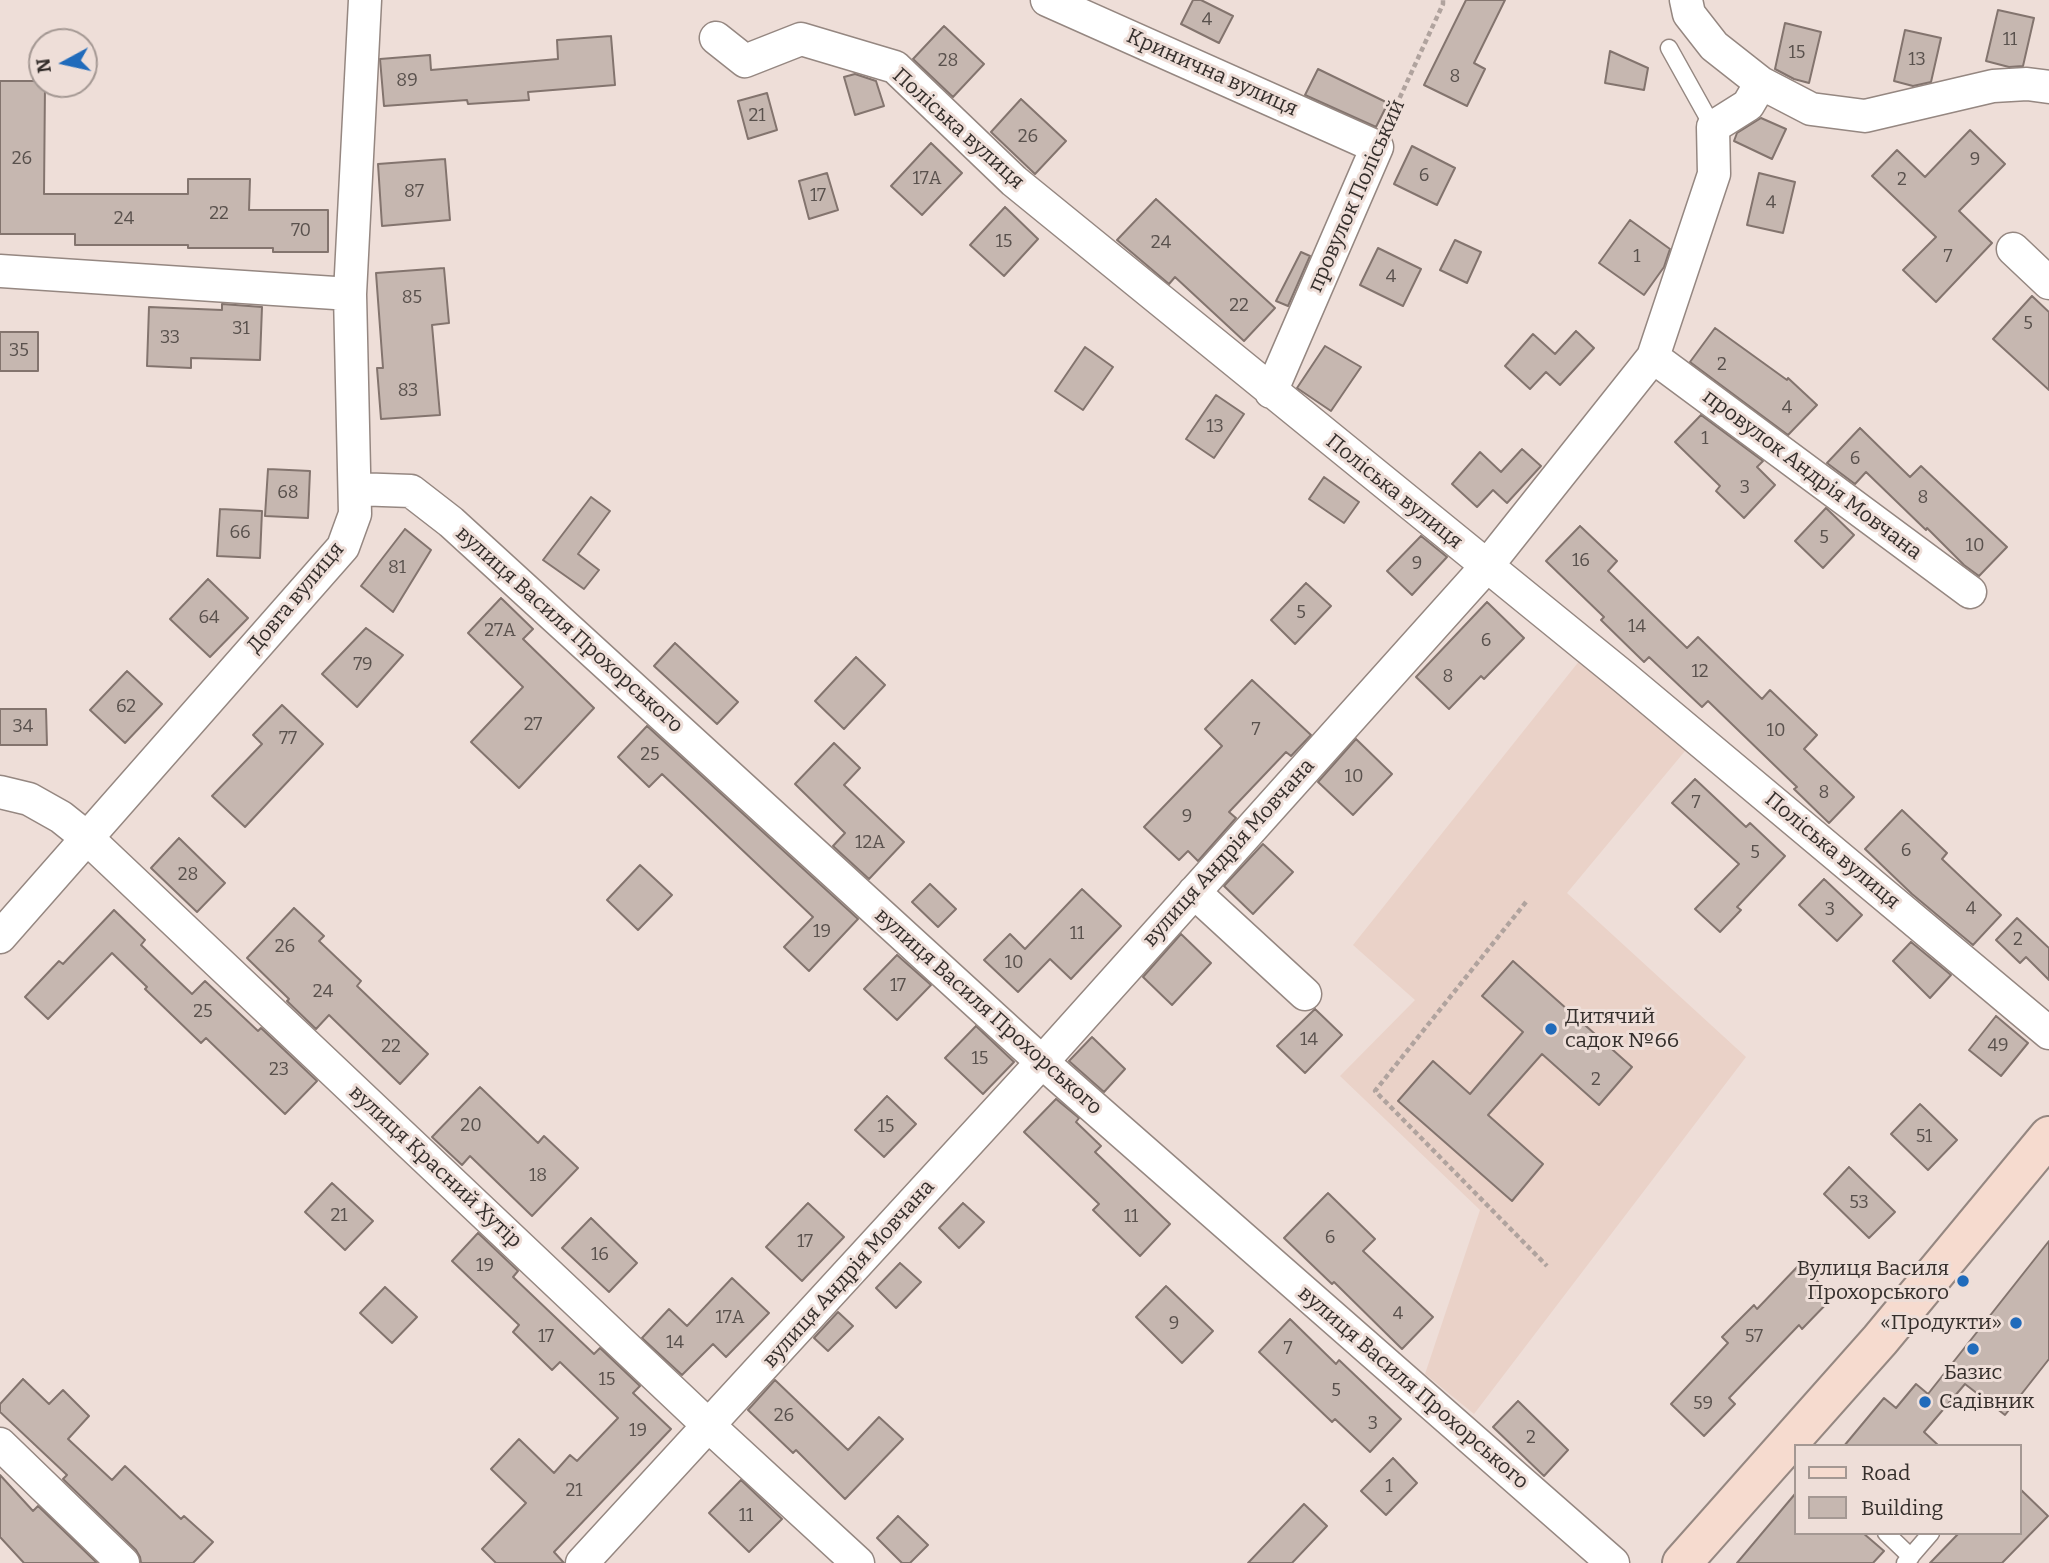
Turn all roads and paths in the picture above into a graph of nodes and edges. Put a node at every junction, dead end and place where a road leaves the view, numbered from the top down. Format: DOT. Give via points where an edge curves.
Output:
graph roads {
  1 [pos="365,0"];
  2 [pos="1047,0"];
  3 [pos="1443,0"];
  4 [pos="1686,0"];
  5 [pos="716,38"];
  6 [pos="1669,48"];
  7 [pos="2049,87"];
  8 [pos="1755,94"];
  9 [pos="1713,127"];
  10 [pos="1377,147"];
  11 [pos="2013,249"];
  12 [pos="0,271"];
  13 [pos="2049,283"];
  14 [pos="350,293"];
  15 [pos="1653,357"];
  16 [pos="1271,392"];
  17 [pos="355,489"];
  18 [pos="1486,566"];
  19 [pos="1970,592"];
  20 [pos="0,792"];
  21 [pos="86,837"];
  22 [pos="1195,892"];
  23 [pos="1527,902"];
  24 [pos="0,937"];
  25 [pos="1305,994"];
  26 [pos="2049,1033"];
  27 [pos="1042,1062"];
  28 [pos="2049,1136"];
  29 [pos="1546,1266"];
  30 [pos="709,1426"];
  31 [pos="0,1444"];
  32 [pos="1888,1535"];
  33 [pos="1929,1535"];
  34 [pos="1908,1560"];
  35 [pos="123,1563"];
  36 [pos="582,1563"];
  37 [pos="858,1563"];
  38 [pos="1613,1563"];
  39 [pos="1682,1563"];
  1 -- 14 [label="street, Довга вулиця"];
  2 -- 10 [label="street, Кринична вулиця"];
  3 -- 10 [label="path, провулок Поліський"];
  4 -- 8 [label="street" via="1689,14"];
  5 -- 16 [label="street, Поліська вулиця" via="745,61 801,39 895,67 1014,181"];
  6 -- 9 [label="lane"];
  7 -- 8 [label="street" via="1993,86 1865,116 1811,109"];
  8 -- 9 [label="street"];
  9 -- 15 [label="street, вулиця Андрія Мовчана" via="1714,174"];
  10 -- 16 [label="street, провулок Поліський"];
  11 -- 13 [label="street"];
  12 -- 14 [label="street"];
  14 -- 17 [label="street, Довга вулиця"];
  15 -- 18 [label="street, вулиця Андрія Мовчана"];
  15 -- 19 [label="street, провулок Андрія Мовчана"];
  16 -- 18 [label="street, Поліська вулиця"];
  17 -- 21 [label="street, Довга вулиця" via="355,514 343,547"];
  17 -- 27 [label="street, вулиця Василя Прохорського" via="411,491 451,522"];
  18 -- 22 [label="street, вулиця Андрія Мовчана"];
  18 -- 26 [label="street, Поліська вулиця"];
  20 -- 21 [label="street, вулиця Красний Хутір" via="29,799"];
  21 -- 24 [label="street, Довга вулиця"];
  21 -- 30 [label="street, вулиця Красний Хутір"];
  22 -- 25 [label="street"];
  22 -- 27 [label="street, вулиця Андрія Мовчана"];
  23 -- 29 [label="path" via="1375,1091"];
  27 -- 30 [label="street, вулиця Андрія Мовчана"];
  27 -- 38 [label="street, вулиця Василя Прохорського"];
  28 -- 39 [label="main road" via="1880,1340"];
  30 -- 36 [label="street, вулиця Андрія Мовчана"];
  30 -- 37 [label="street, вулиця Красний Хутір"];
  31 -- 35 [label="street"];
  32 -- 34 [label="lane"];
  33 -- 34 [label="lane"];
}
